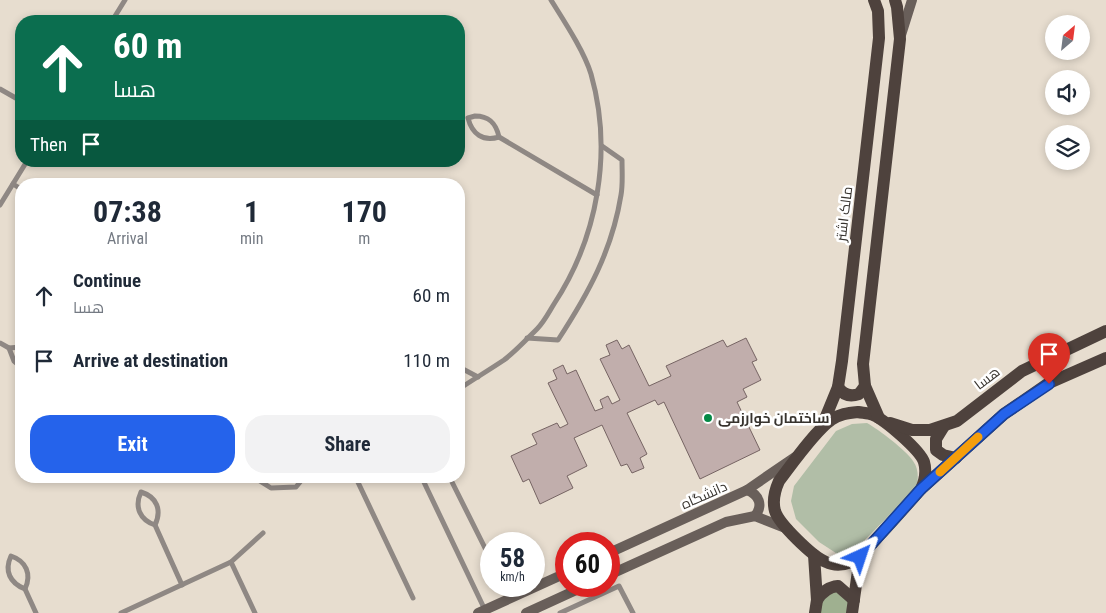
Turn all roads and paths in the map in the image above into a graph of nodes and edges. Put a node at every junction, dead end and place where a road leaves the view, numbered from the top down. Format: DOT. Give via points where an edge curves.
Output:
graph roads {
  1 [pos="125,0"];
  2 [pos="551,0"];
  3 [pos="874,0"];
  4 [pos="895,0"];
  5 [pos="912,0"];
  6 [pos="116,15"];
  7 [pos="900,39"];
  8 [pos="0,89"];
  9 [pos="15,98"];
  10 [pos="499,136"];
  11 [pos="602,146"];
  12 [pos="23,167"];
  13 [pos="17,178"];
  14 [pos="15,181"];
  15 [pos="13,184"];
  16 [pos="597,195"];
  17 [pos="0,205"];
  18 [pos="1106,331"];
  19 [pos="527,338"];
  20 [pos="0,343"];
  21 [pos="15,347"];
  22 [pos="9,348"];
  23 [pos="1106,358"];
  24 [pos="15,363"];
  25 [pos="465,370"];
  26 [pos="478,377"];
  27 [pos="465,385"];
  28 [pos="865,386"];
  29 [pos="838,387"];
  30 [pos="882,419"];
  31 [pos="944,426"];
  32 [pos="821,430"];
  33 [pos="804,451"];
  34 [pos="956,458"];
  35 [pos="262,483"];
  36 [pos="299,483"];
  37 [pos="358,483"];
  38 [pos="424,483"];
  39 [pos="452,483"];
  40 [pos="921,489"];
  41 [pos="747,490"];
  42 [pos="755,516"];
  43 [pos="155,525"];
  44 [pos="789,530"];
  45 [pos="263,533"];
  46 [pos="480,538"];
  47 [pos="620,548"];
  48 [pos="814,555"];
  49 [pos="860,557"];
  50 [pos="231,562"];
  51 [pos="620,570"];
  52 [pos="555,578"];
  53 [pos="182,585"];
  54 [pos="25,589"];
  55 [pos="560,597"];
  56 [pos="413,598"];
  57 [pos="511,598"];
  58 [pos="817,600"];
  59 [pos="854,600"];
  60 [pos="481,612"];
  61 [pos="36,613"];
  62 [pos="121,613"];
  63 [pos="255,613"];
  64 [pos="526,613"];
  65 [pos="560,613"];
  66 [pos="632,613"];
  67 [pos="815,613"];
  68 [pos="852,613"];
  1 -- 6 [label="lane"];
  2 -- 11 [label="lane" via="590,72"];
  3 -- 29 [label="main road, مالک اشتر" via="880,38"];
  4 -- 7 [label="main road"];
  5 -- 7 [label="main road"];
  7 -- 28 [label="main road" via="862,364"];
  8 -- 9 [label="lane"];
  10 -- 10 [label="lane" via="489,119 482,116 468,118 473,131 479,136 492,139"];
  10 -- 16 [label="lane"];
  11 -- 16 [label="lane"];
  11 -- 19 [label="lane" via="622,160 621,194 603,260 583,302 558,340"];
  12 -- 13 [label="lane"];
  14 -- 15 [label="lane"];
  15 -- 17 [label="lane"];
  16 -- 19 [label="lane" via="582,251 563,290"];
  18 -- 31 [label="main road, هسا" via="1022,371 957,421"];
  19 -- 26 [label="lane" via="505,359"];
  20 -- 22 [label="lane"];
  21 -- 22 [label="lane"];
  22 -- 24 [label="lane"];
  23 -- 34 [label="main road" via="1049,384 1004,414"];
  25 -- 26 [label="lane"];
  26 -- 27 [label="lane"];
  28 -- 29 [label="main road" via="854,396 844,394"];
  28 -- 30 [label="main road"];
  29 -- 32 [label="main road, مالک اشتر"];
  30 -- 31 [label="main road, هسا" via="912,430"];
  30 -- 32 [label="main road" via="858,412 844,414"];
  30 -- 40 [label="main road" via="920,454 926,472"];
  31 -- 34 [label="main road" via="936,439 936,450"];
  32 -- 33 [label="main road"];
  33 -- 41 [label="main road, دانشگاه"];
  33 -- 44 [label="main road" via="779,481 773,500 779,520"];
  34 -- 40 [label="main road"];
  35 -- 36 [label="lane" via="270,488 296,487"];
  37 -- 56 [label="lane"];
  38 -- 60 [label="lane"];
  39 -- 46 [label="lane"];
  40 -- 49 [label="main road"];
  41 -- 42 [label="main road" via="760,503"];
  41 -- 47 [label="main road, دانشگاه"];
  42 -- 44 [label="main road"];
  42 -- 51 [label="main road" via="726,522"];
  43 -- 43 [label="lane" via="159,511 157,505 148,494 141,492 137,506 139,512 148,523"];
  43 -- 53 [label="lane"];
  44 -- 48 [label="main road"];
  45 -- 50 [label="lane"];
  48 -- 49 [label="main road" via="834,564 844,564"];
  48 -- 58 [label="main road"];
  49 -- 59 [label="main road"];
  50 -- 53 [label="lane"];
  50 -- 63 [label="lane"];
  52 -- 57 [label="main road"];
  53 -- 62 [label="lane"];
  54 -- 54 [label="lane" via="27,568 18,558 11,556 7,570 9,576"];
  54 -- 61 [label="lane"];
  55 -- 64 [label="main road"];
  57 -- 60 [label="main road"];
  58 -- 59 [label="main road" via="829,588 838,586"];
  58 -- 67 [label="main road"];
  59 -- 68 [label="main road"];
  65 -- 66 [label="lane" via="619,586"];
}
